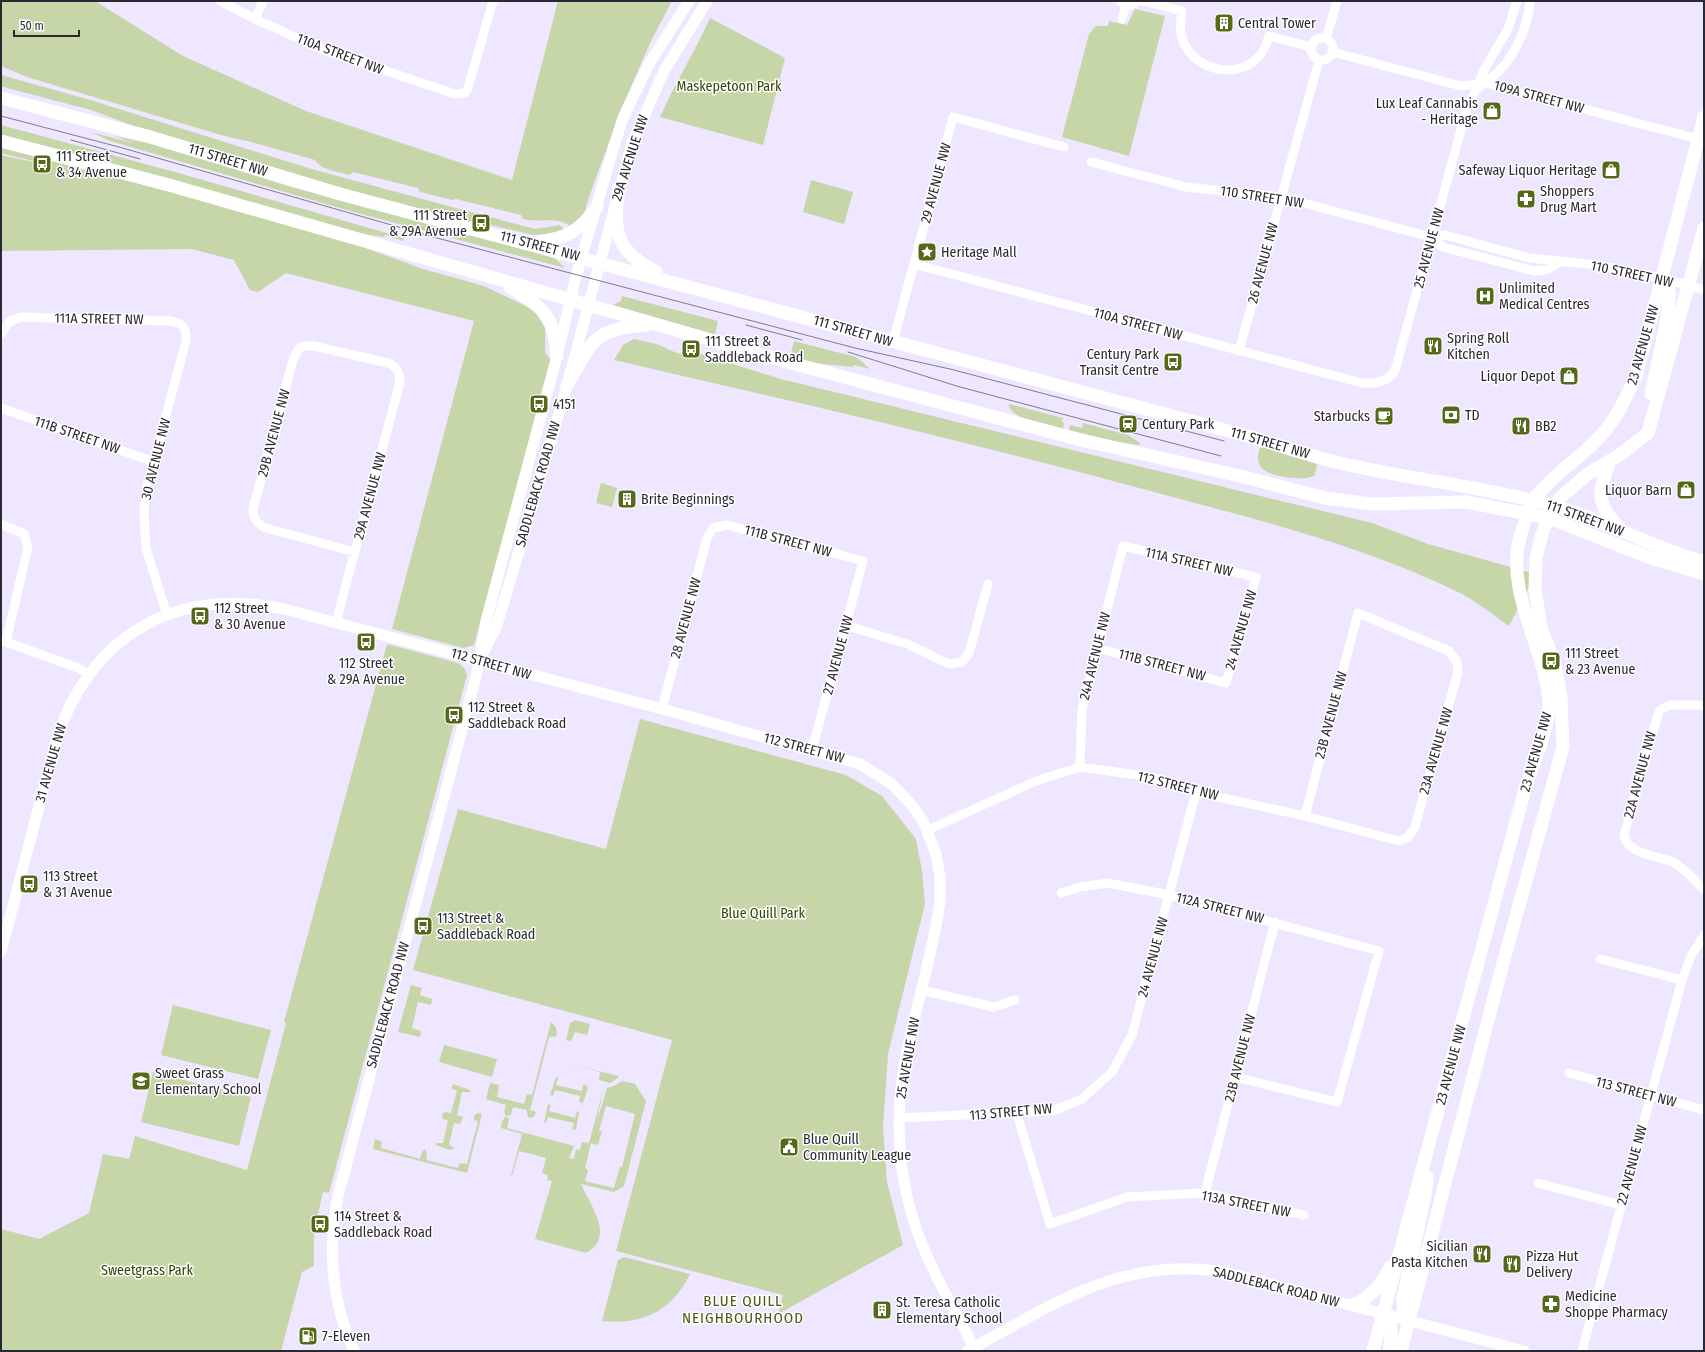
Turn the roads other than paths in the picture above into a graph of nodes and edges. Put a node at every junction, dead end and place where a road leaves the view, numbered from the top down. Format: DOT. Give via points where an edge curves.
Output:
graph roads {
  1 [pos="220,1"];
  2 [pos="263,1"];
  3 [pos="493,1"];
  4 [pos="689,1"];
  5 [pos="707,1"];
  6 [pos="1137,1"];
  7 [pos="1143,1"];
  8 [pos="1336,1"];
  9 [pos="1517,1"];
  10 [pos="1530,1"];
  11 [pos="1123,3"];
  12 [pos="255,19"];
  13 [pos="1122,19"];
  14 [pos="1326,39"];
  15 [pos="1311,47"];
  16 [pos="1332,52"];
  17 [pos="1319,60"];
  18 [pos="1480,85"];
  19 [pos="1,90"];
  20 [pos="1,98"];
  21 [pos="53,112"];
  22 [pos="1704,117"];
  23 [pos="1698,139"];
  24 [pos="1,141"];
  25 [pos="1064,147"];
  26 [pos="1091,162"];
  27 [pos="619,188"];
  28 [pos="1282,197"];
  29 [pos="596,207"];
  30 [pos="1704,228"];
  31 [pos="1431,237"];
  32 [pos="530,244"];
  33 [pos="582,257"];
  34 [pos="600,262"];
  35 [pos="914,264"];
  36 [pos="1661,278"];
  37 [pos="500,280"];
  38 [pos="676,283"];
  39 [pos="1689,286"];
  40 [pos="1704,290"];
  41 [pos="571,300"];
  42 [pos="589,305"];
  43 [pos="656,325"];
  44 [pos="184,326"];
  45 [pos="1,334"];
  46 [pos="893,342"];
  47 [pos="1239,351"];
  48 [pos="557,356"];
  49 [pos="397,369"];
  50 [pos="1362,383"];
  51 [pos="567,385"];
  52 [pos="1,408"];
  53 [pos="1650,426"];
  54 [pos="1610,461"];
  55 [pos="154,462"];
  56 [pos="1534,500"];
  57 [pos="1554,506"];
  58 [pos="1529,514"];
  59 [pos="1549,518"];
  60 [pos="1,524"];
  61 [pos="713,528"];
  62 [pos="1624,531"];
  63 [pos="1123,546"];
  64 [pos="355,552"];
  65 [pos="863,561"];
  66 [pos="1704,562"];
  67 [pos="1704,574"];
  68 [pos="1256,577"];
  69 [pos="988,584"];
  70 [pos="1358,613"];
  71 [pos="167,615"];
  72 [pos="336,622"];
  73 [pos="846,626"];
  74 [pos="4,641"];
  75 [pos="1097,648"];
  76 [pos="480,661"];
  77 [pos="88,674"];
  78 [pos="1226,683"];
  79 [pos="1704,705"];
  80 [pos="662,709"];
  81 [pos="812,750"];
  82 [pos="1080,767"];
  83 [pos="1196,792"];
  84 [pos="1304,816"];
  85 [pos="928,830"];
  86 [pos="1408,837"];
  87 [pos="1704,890"];
  88 [pos="1061,893"];
  89 [pos="1169,895"];
  90 [pos="1275,922"];
  91 [pos="1704,935"];
  92 [pos="2,945"];
  93 [pos="1600,959"];
  94 [pos="1682,980"];
  95 [pos="921,990"];
  96 [pos="1015,1000"];
  97 [pos="1112,1072"];
  98 [pos="1569,1073"];
  99 [pos="1235,1077"];
  100 [pos="1651,1096"];
  101 [pos="1704,1110"];
  102 [pos="1017,1114"];
  103 [pos="899,1118"];
  104 [pos="1429,1147"];
  105 [pos="1538,1182"];
  106 [pos="1205,1193"];
  107 [pos="1621,1205"];
  108 [pos="1304,1215"];
  109 [pos="1402,1244"];
  110 [pos="1353,1305"];
  111 [pos="1383,1313"];
  112 [pos="1409,1320"];
  113 [pos="972,1350"];
  114 [pos="354,1351"];
  115 [pos="1373,1351"];
  116 [pos="1389,1351"];
  117 [pos="1401,1351"];
  118 [pos="1524,1351"];
  119 [pos="1582,1351"];
  1 -- 12 [label="street, 110A STREET NW"];
  2 -- 12 [label="street"];
  3 -- 12 [label="street, 110A STREET NW" via="471,81 465,93 450,94 354,61"];
  4 -- 29 [label="street, 29A AVENUE NW" via="649,64 623,118"];
  5 -- 27 [label="street, 29A AVENUE NW" via="674,52 652,93 632,143"];
  6 -- 11 [label="street" via="1131,6"];
  7 -- 15 [label="street" via="1182,11 1180,25 1185,46 1194,58 1218,69 1231,70 1252,63 1260,55 1269,36"];
  8 -- 14 [label="street"];
  9 -- 18 [label="street, 25 AVENUE NW" via="1508,29 1484,70"];
  10 -- 18 [label="street, 25 AVENUE NW" via="1524,29 1512,52 1500,70"];
  11 -- 13 [label="street"];
  14 -- 15 [label="street" via="1316,40"];
  14 -- 16 [label="street" via="1332,46"];
  15 -- 17 [label="street" via="1312,54"];
  16 -- 17 [label="street" via="1329,58"];
  16 -- 18 [label="street, 109A STREET NW" via="1461,86"];
  17 -- 28 [label="street, 26 AVENUE NW"];
  18 -- 23 [label="street, 109A STREET NW"];
  18 -- 31 [label="street, 25 AVENUE NW" via="1467,108"];
  19 -- 21 [label="main road"];
  20 -- 21 [label="main road, 111 STREET NW"];
  21 -- 32 [label="main road, 111 STREET NW" via="168,142 340,194"];
  22 -- 23 [label="main road, 23 AVENUE NW"];
  23 -- 36 [label="main road, 23 AVENUE NW"];
  24 -- 37 [label="main road, 111 STREET NW" via="169,185"];
  25 -- 35 [label="street, 29 AVENUE NW" via="953,117"];
  26 -- 28 [label="street, 110 STREET NW" via="1186,187"];
  27 -- 34 [label="street, 29A AVENUE NW"];
  27 -- 38 [label="main road" via="616,221 624,247 640,263"];
  28 -- 31 [label="street, 110 STREET NW"];
  28 -- 47 [label="street, 26 AVENUE NW"];
  29 -- 32 [label="main road" via="586,222 571,234 556,240"];
  29 -- 33 [label="street, 29A AVENUE NW"];
  30 -- 39 [label="main road, 23 AVENUE NW"];
  31 -- 36 [label="street, 110 STREET NW" via="1445,235 1530,258 1597,266"];
  31 -- 50 [label="street, 25 AVENUE NW" via="1394,373 1377,383"];
  32 -- 33 [label="main road, 111 STREET NW"];
  33 -- 34 [label="main road, 111 STREET NW"];
  33 -- 41 [label="street, 29A AVENUE NW"];
  34 -- 38 [label="main road, 111 STREET NW"];
  34 -- 42 [label="street, 29A AVENUE NW"];
  35 -- 46 [label="street, 29 AVENUE NW"];
  35 -- 47 [label="street, 110A STREET NW"];
  36 -- 39 [label="street, 110 STREET NW"];
  36 -- 53 [label="main road" via="1668,286 1669,294 1664,331 1645,418"];
  36 -- 56 [label="main road, 23 AVENUE NW" via="1636,376 1618,412 1605,431 1586,451"];
  37 -- 41 [label="main road, 111 STREET NW"];
  37 -- 48 [label="main road" via="542,308 556,338"];
  38 -- 46 [label="main road, 111 STREET NW"];
  39 -- 40 [label="street, 110 STREET NW"];
  39 -- 53 [label="main road, 23 AVENUE NW"];
  41 -- 42 [label="main road, 111 STREET NW"];
  41 -- 48 [label="street, SADDLEBACK ROAD NW"];
  42 -- 43 [label="main road, 111 STREET NW"];
  42 -- 51 [label="street, SADDLEBACK ROAD NW"];
  43 -- 51 [label="main road" via="616,328 595,338"];
  43 -- 58 [label="main road, 111 STREET NW" via="1081,440 1325,498 1372,504 1466,502"];
  44 -- 45 [label="street, 111A STREET NW" via="170,321 24,317 13,319"];
  44 -- 55 [label="street, 30 AVENUE NW" via="186,342"];
  46 -- 56 [label="main road, 111 STREET NW" via="1251,436 1334,462"];
  47 -- 50 [label="street, 110A STREET NW"];
  48 -- 76 [label="street, SADDLEBACK ROAD NW" via="486,621"];
  49 -- 64 [label="street, 29A AVENUE NW" via="400,376 399,386"];
  49 -- 64 [label="street, 29B AVENUE NW" via="388,363 314,346 301,347 293,360 253,509 255,521 266,528"];
  51 -- 76 [label="street, SADDLEBACK ROAD NW" via="496,628"];
  52 -- 55 [label="street, 111B STREET NW"];
  53 -- 54 [label="main road, 23 AVENUE NW" via="1648,433"];
  54 -- 57 [label="main road, 23 AVENUE NW" via="1589,473"];
  54 -- 62 [label="main road" via="1602,480 1600,495 1604,510"];
  55 -- 71 [label="street, 30 AVENUE NW" via="145,499 144,536"];
  56 -- 57 [label="main road, 111 STREET NW"];
  56 -- 58 [label="main road, 23 AVENUE NW"];
  57 -- 59 [label="main road, 23 AVENUE NW"];
  57 -- 62 [label="main road, 111 STREET NW"];
  58 -- 59 [label="main road, 111 STREET NW"];
  58 -- 104 [label="main road, 23 AVENUE NW" via="1516,557 1523,605 1550,703"];
  59 -- 67 [label="main road, 111 STREET NW" via="1648,556"];
  59 -- 112 [label="main road, 23 AVENUE NW" via="1536,558 1535,589 1542,627 1558,682 1563,747"];
  60 -- 74 [label="street" via="27,538 28,552"];
  61 -- 65 [label="street, 111B STREET NW" via="727,525"];
  61 -- 80 [label="street, 28 AVENUE NW" via="707,538"];
  62 -- 66 [label="main road, 111 STREET NW" via="1680,555"];
  63 -- 68 [label="street, 111A STREET NW"];
  63 -- 75 [label="street, 24A AVENUE NW"];
  64 -- 72 [label="street, 29A AVENUE NW"];
  65 -- 73 [label="street, 27 AVENUE NW"];
  68 -- 78 [label="street, 24 AVENUE NW"];
  69 -- 73 [label="street" via="970,653 959,664 949,664 907,644"];
  70 -- 84 [label="street, 23B AVENUE NW"];
  70 -- 86 [label="street, 23A AVENUE NW" via="1449,651 1457,662 1458,672 1415,826"];
  71 -- 72 [label="street, 112 STREET NW" via="203,605 243,602"];
  71 -- 77 [label="street, 31 AVENUE NW" via="126,637"];
  72 -- 76 [label="street, 112 STREET NW"];
  73 -- 81 [label="street, 27 AVENUE NW"];
  74 -- 77 [label="street"];
  75 -- 78 [label="street, 111B STREET NW"];
  75 -- 82 [label="street, 24A AVENUE NW" via="1082,709"];
  76 -- 80 [label="street, 112 STREET NW"];
  76 -- 114 [label="street, SADDLEBACK ROAD NW" via="334,1213 331,1266 339,1307"];
  77 -- 92 [label="street, 31 AVENUE NW" via="72,700 58,734"];
  79 -- 87 [label="street, 22A AVENUE NW" via="1674,704 1661,709 1655,718 1625,830 1626,843 1638,851 1676,864"];
  80 -- 81 [label="street, 112 STREET NW"];
  81 -- 85 [label="street, 112 STREET NW" via="849,760 882,777 910,803"];
  82 -- 83 [label="street, 112 STREET NW" via="1152,778"];
  82 -- 85 [label="street, 112 STREET NW" via="1036,781"];
  83 -- 84 [label="street, 112 STREET NW"];
  83 -- 89 [label="street, 24 AVENUE NW"];
  84 -- 86 [label="street, 112 STREET NW" via="1399,841"];
  85 -- 95 [label="street, 25 AVENUE NW" via="939,865 940,901"];
  88 -- 89 [label="street, 112A STREET NW" via="1108,883"];
  89 -- 90 [label="street, 112A STREET NW"];
  89 -- 97 [label="street, 24 AVENUE NW" via="1132,1035"];
  90 -- 99 [label="street, 23B AVENUE NW"];
  90 -- 99 [label="street, 112A STREET NW" via="1379,951 1338,1102"];
  91 -- 94 [label="street, 22 AVENUE NW"];
  93 -- 94 [label="street"];
  94 -- 100 [label="street, 22 AVENUE NW"];
  95 -- 96 [label="street" via="994,1007"];
  95 -- 103 [label="street, 25 AVENUE NW" via="904,1068"];
  97 -- 102 [label="street, 113 STREET NW" via="1082,1100 1053,1111"];
  98 -- 100 [label="street, 113 STREET NW"];
  99 -- 106 [label="street, 23B AVENUE NW"];
  100 -- 101 [label="street, 113 STREET NW"];
  100 -- 107 [label="street, 22 AVENUE NW"];
  102 -- 103 [label="street, 113 STREET NW"];
  102 -- 106 [label="street, 113A STREET NW" via="1050,1224 1127,1197"];
  103 -- 113 [label="street, 25 AVENUE NW" via="900,1158 915,1225"];
  104 -- 109 [label="main road, 23 AVENUE NW"];
  104 -- 112 [label="main road" via="1425,1195 1402,1303"];
  105 -- 107 [label="street"];
  106 -- 108 [label="street, 113A STREET NW"];
  107 -- 119 [label="street, 22 AVENUE NW"];
  109 -- 110 [label="main road" via="1382,1283 1367,1298"];
  109 -- 111 [label="main road, 23 AVENUE NW"];
  110 -- 111 [label="street, SADDLEBACK ROAD NW"];
  110 -- 113 [label="street, SADDLEBACK ROAD NW" via="1218,1271 1153,1271 1109,1280 1078,1291"];
  111 -- 112 [label="street, SADDLEBACK ROAD NW"];
  111 -- 115 [label="main road, 23 AVENUE NW"];
  111 -- 116 [label="main road" via="1391,1325"];
  112 -- 117 [label="main road, 23 AVENUE NW"];
  112 -- 118 [label="street, SADDLEBACK ROAD NW"];
}
